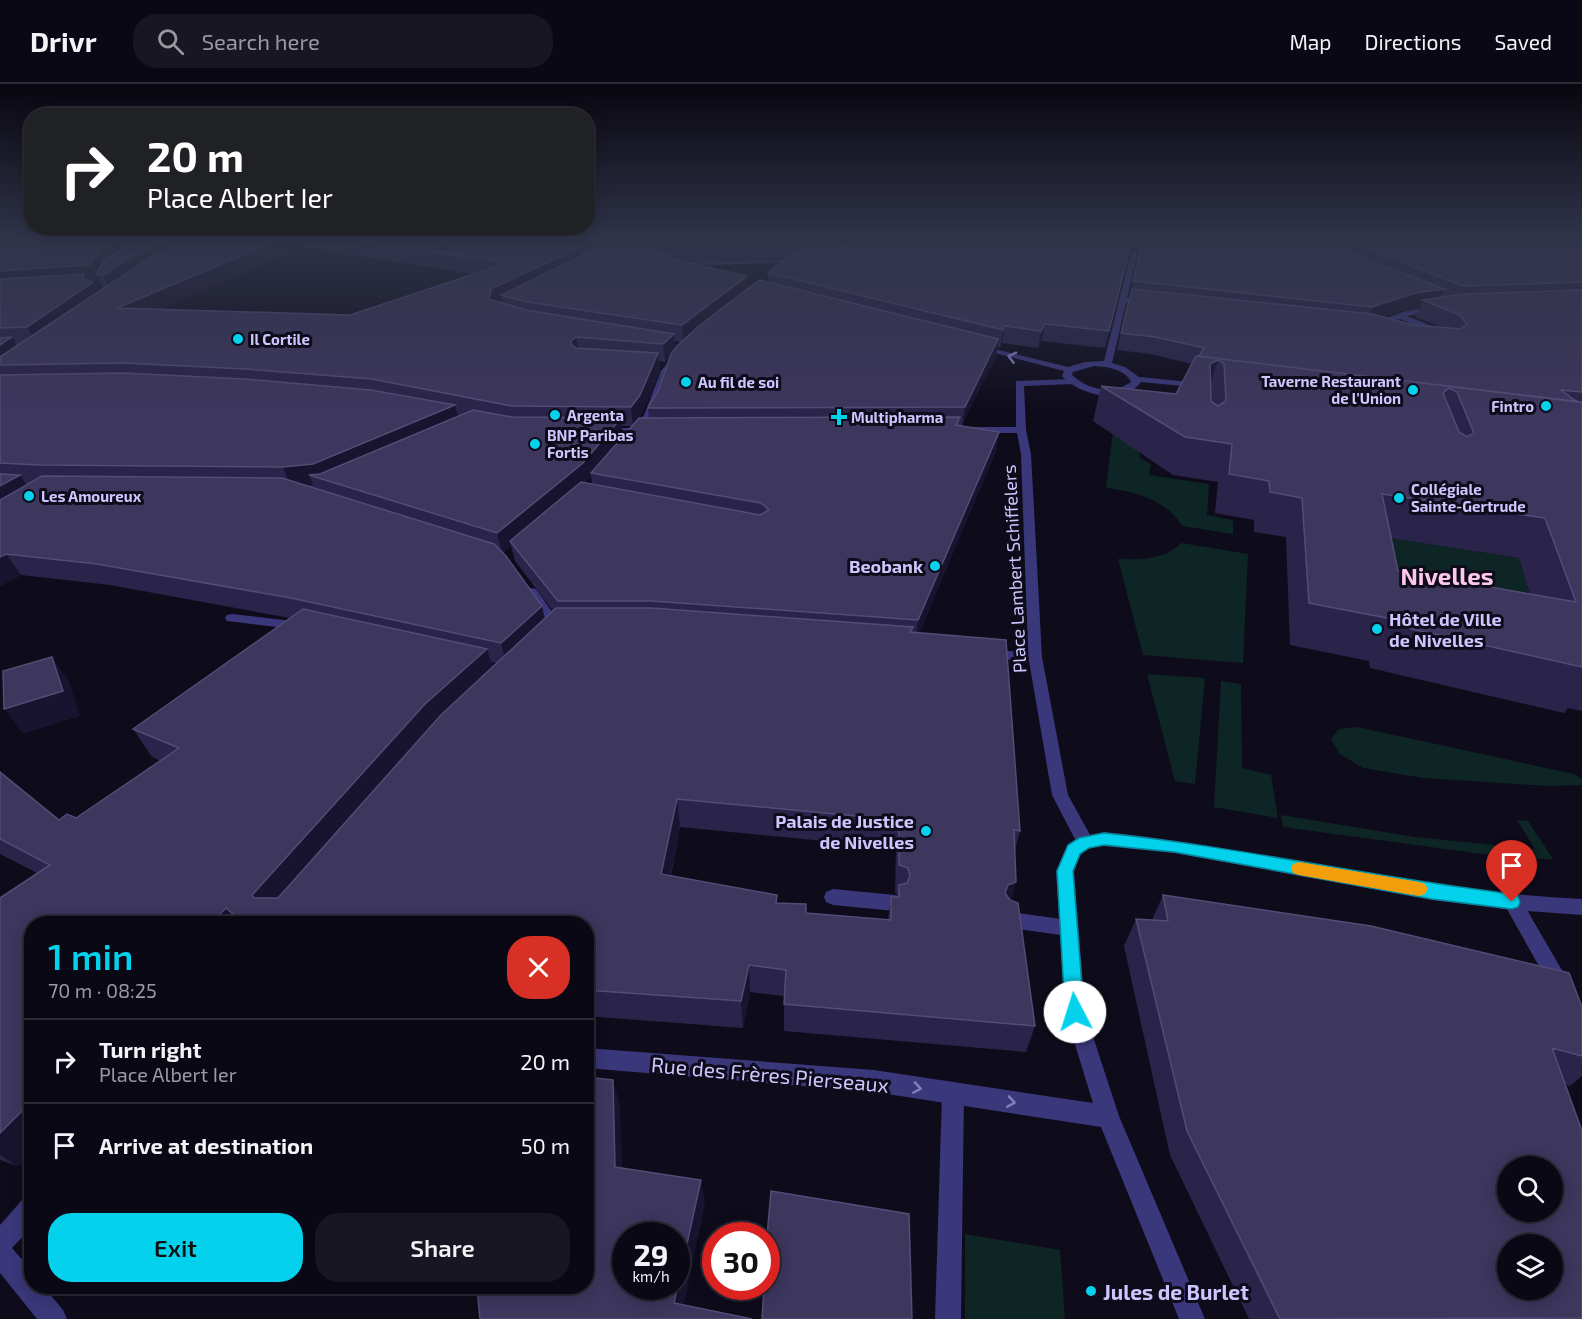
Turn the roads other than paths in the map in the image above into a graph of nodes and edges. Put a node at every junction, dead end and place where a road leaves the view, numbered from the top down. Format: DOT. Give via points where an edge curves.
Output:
graph roads {
  1 [pos="1124,296"];
  2 [pos="1434,298"];
  3 [pos="1123,300"];
  4 [pos="1158,303"];
  5 [pos="1400,316"];
  6 [pos="1383,331"];
  7 [pos="1434,341"];
  8 [pos="965,345"];
  9 [pos="675,346"];
  10 [pos="1107,365"];
  11 [pos="657,366"];
  12 [pos="668,367"];
  13 [pos="1069,370"];
  14 [pos="1136,379"];
  15 [pos="1072,382"];
  16 [pos="1206,387"];
  17 [pos="593,430"];
  18 [pos="961,430"];
  19 [pos="1021,430"];
  20 [pos="637,431"];
  21 [pos="656,431"];
  22 [pos="624,444"];
  23 [pos="524,582"];
  24 [pos="232,618"];
  25 [pos="312,629"];
  26 [pos="541,644"];
  27 [pos="975,653"];
  28 [pos="1035,657"];
  29 [pos="1085,842"];
  30 [pos="833,897"];
  31 [pos="1512,902"];
  32 [pos="895,903"];
  33 [pos="1582,907"];
  34 [pos="1010,920"];
  35 [pos="1068,928"];
  36 [pos="1570,1002"];
  37 [pos="594,1059"];
  38 [pos="953,1094"];
  39 [pos="1108,1117"];
  40 [pos="24,1217"];
  41 [pos="0,1243"];
  42 [pos="0,1253"];
  43 [pos="24,1282"];
  44 [pos="34,1294"];
  45 [pos="54,1319"];
  46 [pos="948,1319"];
  47 [pos="1192,1319"];
  1 -- 3 [label="street"];
  2 -- 5 [label="street" via="1444,305"];
  3 -- 4 [label="street"];
  3 -- 10 [label="street"];
  5 -- 6 [label="street" via="1366,327"];
  5 -- 7 [label="street" via="1452,340"];
  13 -- 8 [label="street, one-way"];
  9 -- 12 [label="street" via="686,348"];
  10 -- 13 [label="street" via="1084,365"];
  10 -- 14 [label="street"];
  11 -- 12 [label="street"];
  12 -- 20 [label="street" via="649,416"];
  13 -- 15 [label="street" via="1067,376"];
  14 -- 15 [label="street" via="1132,387 1114,392"];
  14 -- 16 [label="street"];
  15 -- 19 [label="street, Place Lambert Schiffelers" via="1019,384"];
  17 -- 20 [label="street"];
  18 -- 19 [label="street"];
  19 -- 28 [label="street, Place Lambert Schiffelers" via="1026,454"];
  20 -- 21 [label="street"];
  20 -- 22 [label="street"];
  23 -- 26 [label="street" via="562,629"];
  24 -- 25 [label="street"];
  27 -- 28 [label="street"];
  28 -- 29 [label="street, Place Lambert Schiffelers" via="1060,795"];
  29 -- 31 [label="street" via="1104,839 1174,846 1432,892"];
  29 -- 35 [label="street" via="1074,850 1065,871"];
  30 -- 32 [label="street"];
  31 -- 33 [label="street"];
  31 -- 36 [label="street"];
  34 -- 35 [label="street"];
  35 -- 39 [label="street" via="1075,1012"];
  37 -- 38 [label="street, Rue des Frères Pierseaux, one-way" via="874,1081"];
  38 -- 39 [label="street, Rue des Frères Pierseaux, one-way"];
  38 -- 46 [label="street"];
  39 -- 47 [label="street"];
  40 -- 41 [label="street"];
  42 -- 43 [label="street"];
  44 -- 45 [label="street"];
}
